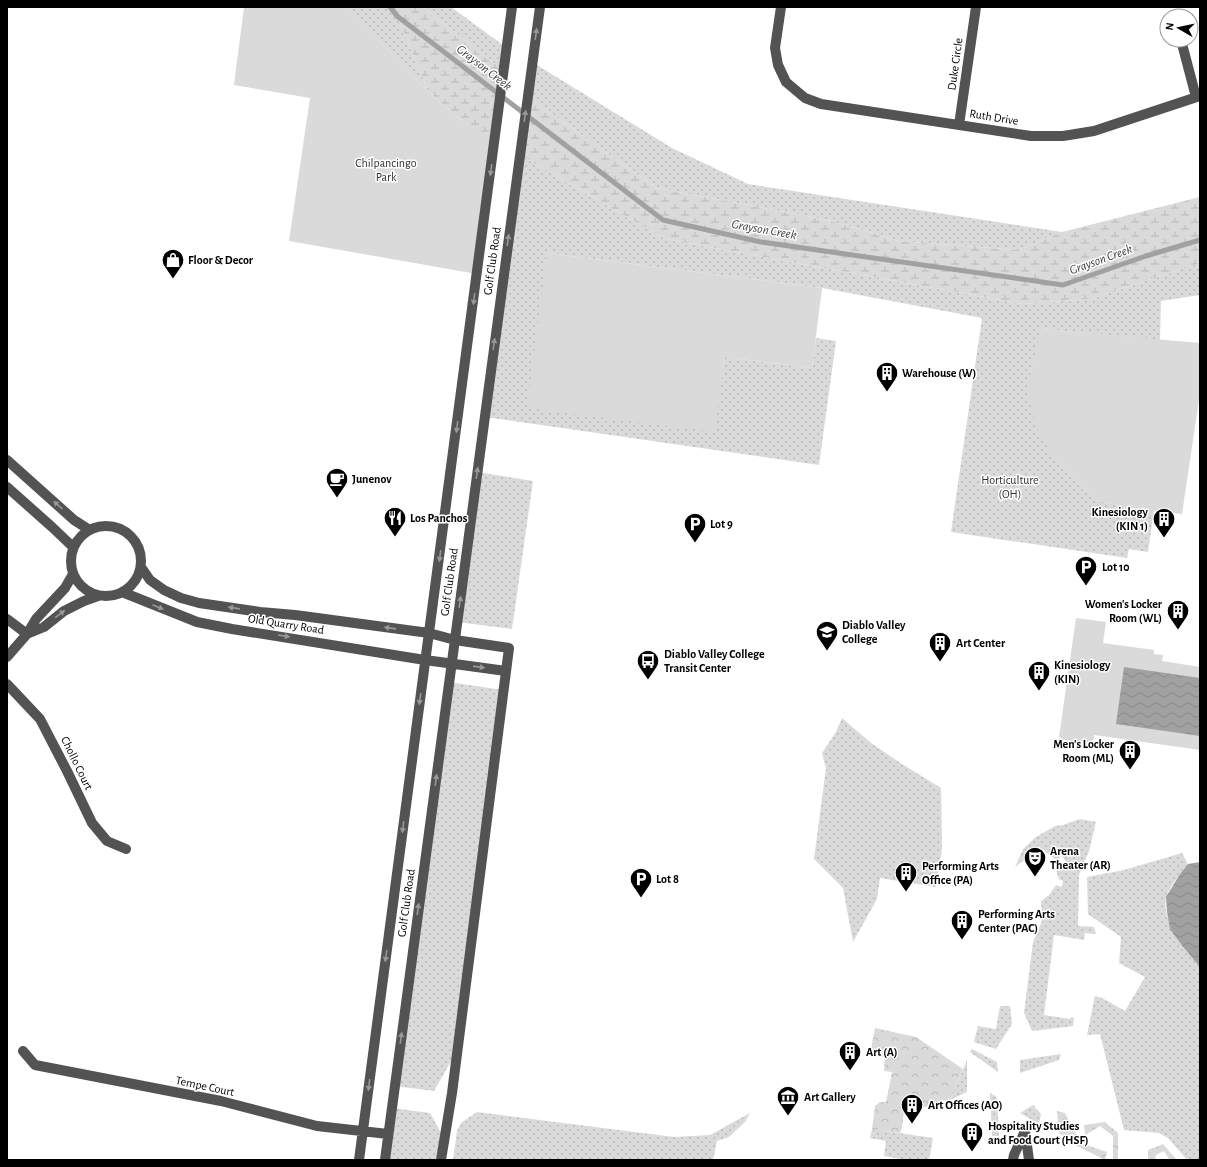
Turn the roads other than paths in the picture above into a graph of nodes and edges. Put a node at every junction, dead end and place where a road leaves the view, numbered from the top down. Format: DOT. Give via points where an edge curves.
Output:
graph roads {
  1 [pos="512,7"];
  2 [pos="540,7"];
  3 [pos="781,7"];
  4 [pos="976,7"];
  5 [pos="1183,48"];
  6 [pos="1198,96"];
  7 [pos="960,125"];
  8 [pos="7,460"];
  9 [pos="7,487"];
  10 [pos="88,530"];
  11 [pos="73,547"];
  12 [pos="141,567"];
  13 [pos="73,574"];
  14 [pos="122,592"];
  15 [pos="98,596"];
  16 [pos="7,620"];
  17 [pos="429,633"];
  18 [pos="27,634"];
  19 [pos="455,640"];
  20 [pos="7,657"];
  21 [pos="425,660"];
  22 [pos="451,664"];
  23 [pos="506,671"];
  24 [pos="7,684"];
  25 [pos="126,849"];
  26 [pos="23,1051"];
  27 [pos="363,1131"];
  28 [pos="388,1134"];
  29 [pos="359,1160"];
  30 [pos="385,1160"];
  31 [pos="441,1160"];
  32 [pos="1013,1160"];
  33 [pos="1029,1160"];
  1 -- 17 [label="street, Golf Club Road, one-way"];
  19 -- 2 [label="street, Golf Club Road, one-way"];
  3 -- 7 [label="street, Ruth Drive" via="775,48 778,65 786,82 805,98 821,104"];
  4 -- 7 [label="street, Duke Circle"];
  5 -- 6 [label="street"];
  6 -- 7 [label="street, Ruth Drive" via="1094,131 1063,136 1031,136"];
  10 -- 8 [label="street, one-way"];
  9 -- 11 [label="street"];
  10 -- 11 [label="street"];
  10 -- 12 [label="street" via="108,525 124,530 138,546"];
  11 -- 13 [label="street" via="70,555"];
  12 -- 14 [label="street" via="131,586"];
  17 -- 12 [label="street, Old Quarry Road, one-way" via="199,603 164,590 150,580"];
  13 -- 15 [label="street" via="83,588"];
  13 -- 18 [label="street"];
  14 -- 15 [label="street" via="111,596"];
  14 -- 21 [label="street, Old Quarry Road, one-way" via="197,622"];
  18 -- 15 [label="street, one-way" via="44,626 64,611"];
  16 -- 18 [label="street"];
  17 -- 19 [label="street, Old Quarry Road"];
  17 -- 21 [label="street, Golf Club Road"];
  18 -- 20 [label="street"];
  19 -- 22 [label="street, Golf Club Road"];
  19 -- 23 [label="street, Old Quarry Road" via="509,648"];
  21 -- 22 [label="street, Old Quarry Road"];
  21 -- 27 [label="street, Golf Club Road, one-way"];
  22 -- 23 [label="street, Old Quarry Road, one-way"];
  28 -- 22 [label="street, Golf Club Road, one-way"];
  23 -- 31 [label="street" via="453,1086"];
  24 -- 25 [label="street, Chollo Court" via="40,719 92,823 107,841"];
  26 -- 27 [label="street, Tempe Court" via="35,1065 221,1102 317,1126"];
  27 -- 28 [label="street, Tempe Court"];
  27 -- 29 [label="street, Golf Club Road"];
  28 -- 30 [label="street, Golf Club Road"];
  32 -- 33 [label="street" via="1025,1131"];
}
